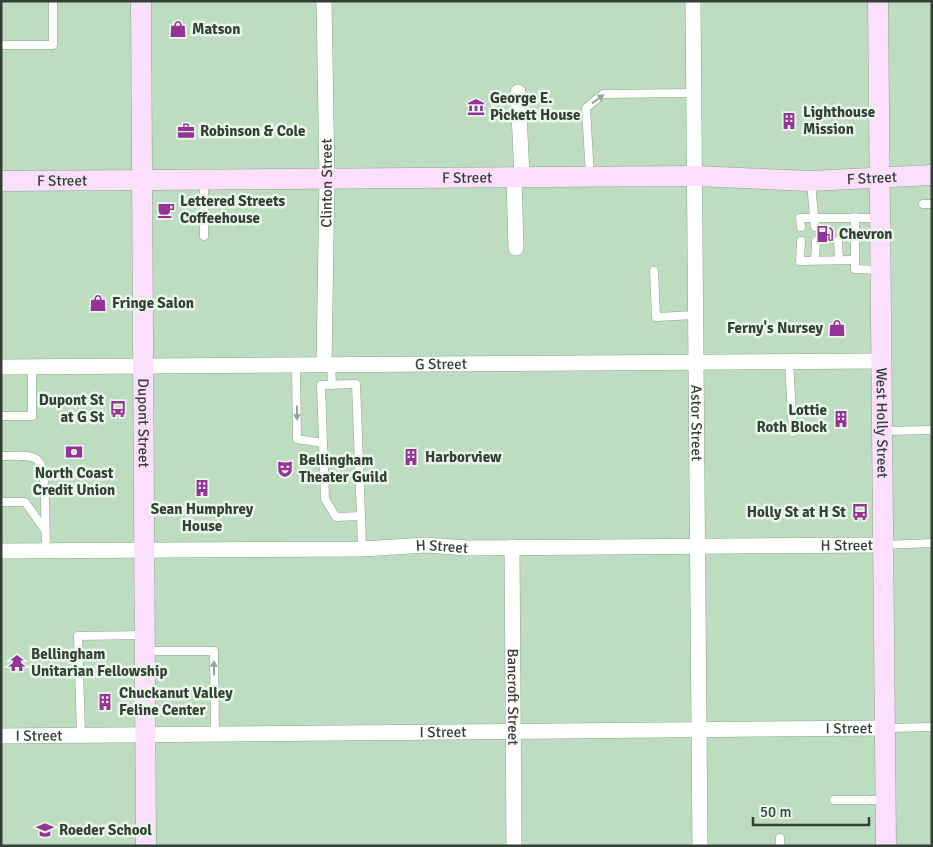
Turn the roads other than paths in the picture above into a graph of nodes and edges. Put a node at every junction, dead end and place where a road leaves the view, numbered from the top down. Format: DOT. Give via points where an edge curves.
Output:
graph roads {
  1 [pos="53,1"];
  2 [pos="141,1"];
  3 [pos="324,1"];
  4 [pos="693,1"];
  5 [pos="878,1"];
  6 [pos="1,45"];
  7 [pos="518,92"];
  8 [pos="694,93"];
  9 [pos="932,175"];
  10 [pos="695,176"];
  11 [pos="518,177"];
  12 [pos="590,177"];
  13 [pos="327,178"];
  14 [pos="879,178"];
  15 [pos="142,180"];
  16 [pos="204,180"];
  17 [pos="1,181"];
  18 [pos="810,181"];
  19 [pos="838,217"];
  20 [pos="855,217"];
  21 [pos="814,218"];
  22 [pos="880,218"];
  23 [pos="801,227"];
  24 [pos="815,227"];
  25 [pos="838,227"];
  26 [pos="204,236"];
  27 [pos="801,240"];
  28 [pos="816,241"];
  29 [pos="838,241"];
  30 [pos="516,248"];
  31 [pos="815,260"];
  32 [pos="839,260"];
  33 [pos="854,260"];
  34 [pos="880,270"];
  35 [pos="654,271"];
  36 [pos="696,315"];
  37 [pos="789,361"];
  38 [pos="881,361"];
  39 [pos="696,362"];
  40 [pos="327,364"];
  41 [pos="296,365"];
  42 [pos="1,366"];
  43 [pos="32,366"];
  44 [pos="143,366"];
  45 [pos="332,385"];
  46 [pos="1,416"];
  47 [pos="932,430"];
  48 [pos="882,431"];
  49 [pos="793,432"];
  50 [pos="323,443"];
  51 [pos="1,456"];
  52 [pos="44,482"];
  53 [pos="45,499"];
  54 [pos="1,502"];
  55 [pos="361,516"];
  56 [pos="45,530"];
  57 [pos="932,543"];
  58 [pos="883,545"];
  59 [pos="698,546"];
  60 [pos="512,547"];
  61 [pos="362,549"];
  62 [pos="144,550"];
  63 [pos="1,551"];
  64 [pos="46,551"];
  65 [pos="145,643"];
  66 [pos="932,727"];
  67 [pos="885,728"];
  68 [pos="699,730"];
  69 [pos="513,732"];
  70 [pos="215,734"];
  71 [pos="81,735"];
  72 [pos="145,735"];
  73 [pos="1,736"];
  74 [pos="834,800"];
  75 [pos="885,800"];
  76 [pos="146,846"];
  77 [pos="514,846"];
  78 [pos="700,846"];
  79 [pos="886,846"];
  1 -- 6 [label="lane" via="53,45"];
  2 -- 15 [label="street, Dupont Street"];
  3 -- 13 [label="street, Clinton Street"];
  4 -- 8 [label="street, Astor Street"];
  5 -- 14 [label="street, West Holly Street"];
  7 -- 11 [label="street"];
  8 -- 10 [label="street, Astor Street"];
  12 -- 8 [label="lane, one-way" via="586,108 602,94"];
  9 -- 14 [label="street, F Street"];
  10 -- 12 [label="street, F Street"];
  10 -- 18 [label="street, F Street"];
  10 -- 36 [label="street, Astor Street"];
  11 -- 12 [label="street, F Street"];
  11 -- 13 [label="street, F Street"];
  11 -- 30 [label="street"];
  13 -- 16 [label="street, F Street"];
  13 -- 40 [label="street, Clinton Street"];
  14 -- 18 [label="street, F Street"];
  14 -- 22 [label="street, West Holly Street"];
  15 -- 16 [label="street, F Street"];
  15 -- 17 [label="street, F Street"];
  15 -- 44 [label="street, Dupont Street"];
  16 -- 26 [label="lane"];
  18 -- 21 [label="lane"];
  19 -- 20 [label="lane"];
  19 -- 21 [label="lane"];
  19 -- 25 [label="lane"];
  20 -- 22 [label="lane"];
  20 -- 33 [label="lane"];
  21 -- 23 [label="lane" via="800,218"];
  21 -- 24 [label="lane"];
  22 -- 34 [label="street, West Holly Street"];
  27 -- 31 [label="lane" via="800,261"];
  28 -- 31 [label="lane"];
  29 -- 32 [label="lane"];
  31 -- 32 [label="lane"];
  32 -- 33 [label="lane"];
  33 -- 34 [label="lane" via="855,269"];
  34 -- 38 [label="street, West Holly Street"];
  35 -- 36 [label="lane" via="656,317"];
  36 -- 39 [label="street, Astor Street"];
  37 -- 38 [label="street, G Street"];
  37 -- 39 [label="street, G Street"];
  37 -- 49 [label="lane"];
  38 -- 48 [label="street, West Holly Street"];
  39 -- 40 [label="street, G Street"];
  39 -- 59 [label="street, Astor Street"];
  40 -- 41 [label="street, G Street"];
  40 -- 45 [label="lane"];
  41 -- 44 [label="street, G Street"];
  41 -- 50 [label="lane, one-way" via="297,439"];
  42 -- 43 [label="street, G Street"];
  43 -- 44 [label="street, G Street"];
  43 -- 46 [label="lane" via="32,416"];
  44 -- 62 [label="street, Dupont Street"];
  45 -- 50 [label="lane" via="321,385"];
  45 -- 55 [label="lane" via="356,384"];
  47 -- 48 [label="lane"];
  48 -- 58 [label="street, West Holly Street"];
  50 -- 55 [label="lane" via="324,499 336,517"];
  51 -- 52 [label="lane" via="36,458 44,468"];
  53 -- 56 [label="lane"];
  54 -- 56 [label="lane" via="25,502"];
  55 -- 61 [label="lane"];
  56 -- 64 [label="lane"];
  57 -- 58 [label="lane"];
  58 -- 59 [label="street, H Street"];
  58 -- 67 [label="street, West Holly Street"];
  59 -- 60 [label="street, H Street"];
  59 -- 68 [label="street, Astor Street"];
  60 -- 61 [label="street, H Street" via="426,545"];
  60 -- 69 [label="street, Bancroft Street"];
  61 -- 62 [label="street, H Street"];
  62 -- 64 [label="street, H Street"];
  62 -- 65 [label="street, Dupont Street"];
  63 -- 64 [label="street, H Street"];
  70 -- 65 [label="lane, one-way" via="214,651"];
  65 -- 71 [label="lane" via="78,636"];
  65 -- 72 [label="street, Dupont Street"];
  66 -- 67 [label="lane"];
  67 -- 68 [label="street, I Street"];
  67 -- 75 [label="street, West Holly Street"];
  68 -- 69 [label="street, I Street"];
  68 -- 78 [label="street, Astor Street"];
  69 -- 70 [label="street, I Street"];
  69 -- 77 [label="street, Bancroft Street"];
  70 -- 72 [label="street, I Street"];
  71 -- 72 [label="street, I Street"];
  71 -- 73 [label="street, I Street"];
  72 -- 76 [label="street, Dupont Street"];
  74 -- 75 [label="lane"];
  75 -- 79 [label="street, West Holly Street"];
}
